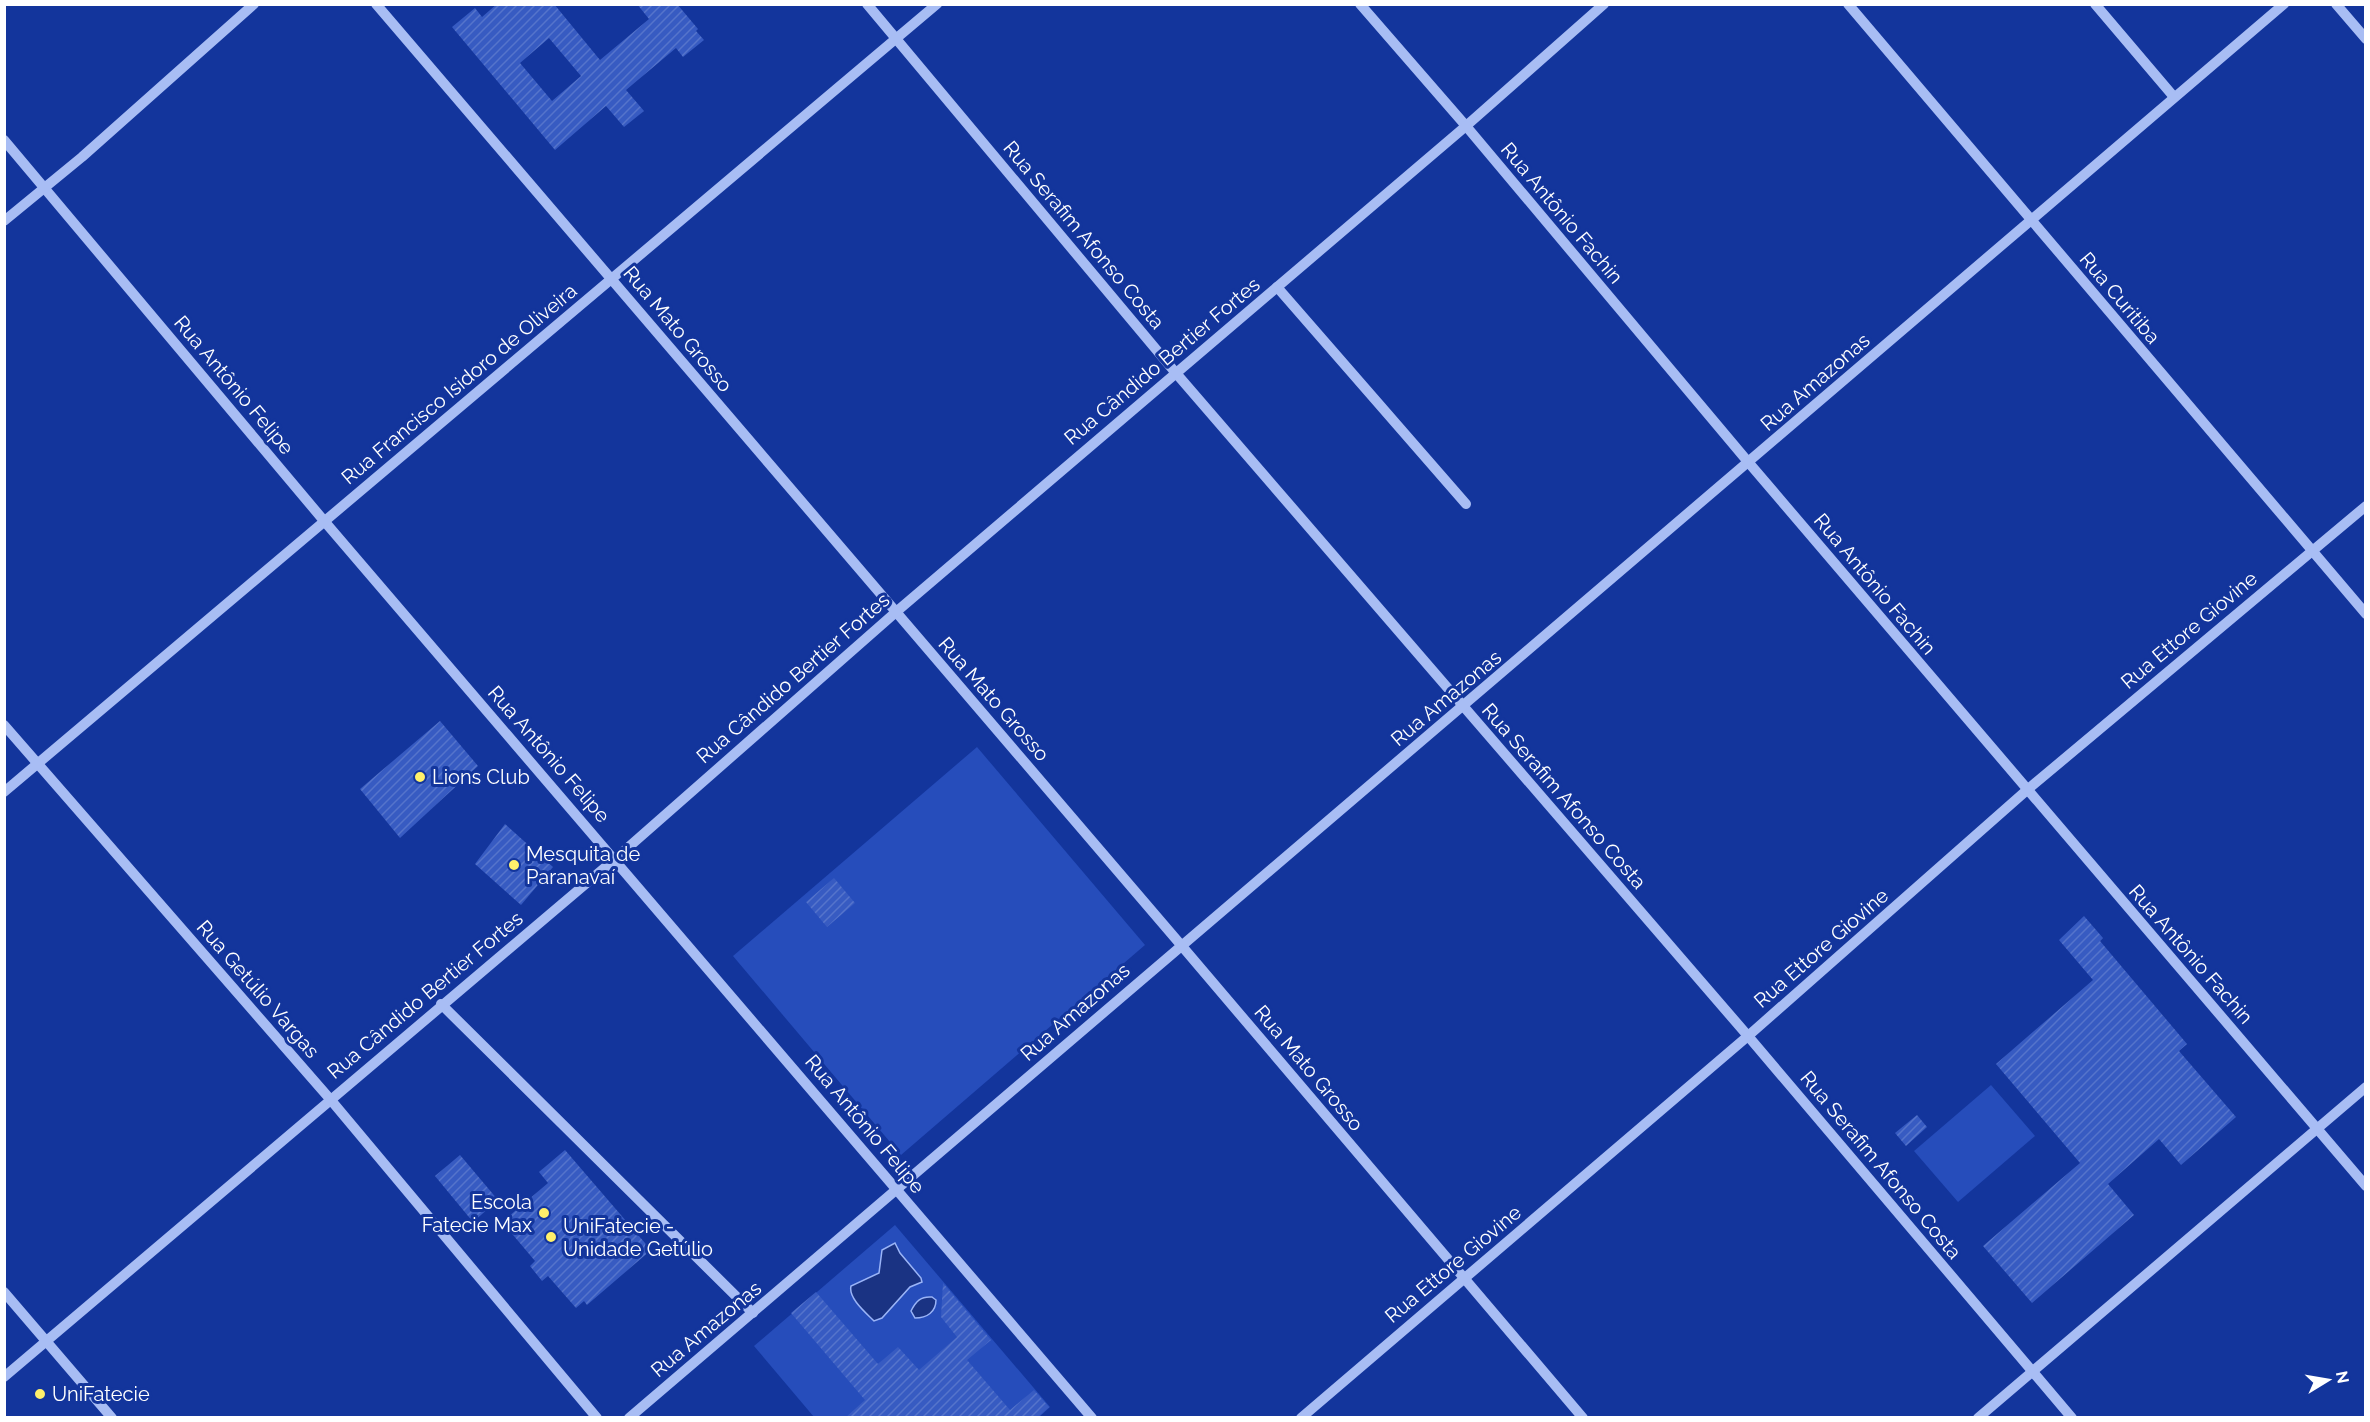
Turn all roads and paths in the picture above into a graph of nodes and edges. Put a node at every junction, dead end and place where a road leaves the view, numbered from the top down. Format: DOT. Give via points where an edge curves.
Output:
graph roads {
  1 [pos="254,4"];
  2 [pos="376,4"];
  3 [pos="867,4"];
  4 [pos="937,4"];
  5 [pos="1360,4"];
  6 [pos="1604,4"];
  7 [pos="1848,4"];
  8 [pos="2095,4"];
  9 [pos="2284,4"];
  10 [pos="2336,4"];
  11 [pos="896,39"];
  12 [pos="2366,39"];
  13 [pos="2174,97"];
  14 [pos="1466,126"];
  15 [pos="4,140"];
  16 [pos="45,187"];
  17 [pos="2030,220"];
  18 [pos="4,221"];
  19 [pos="611,279"];
  20 [pos="1277,288"];
  21 [pos="1175,372"];
  22 [pos="1749,463"];
  23 [pos="1466,504"];
  24 [pos="2366,506"];
  25 [pos="324,522"];
  26 [pos="2311,551"];
  27 [pos="896,612"];
  28 [pos="2366,614"];
  29 [pos="1464,707"];
  30 [pos="4,725"];
  31 [pos="37,764"];
  32 [pos="2027,790"];
  33 [pos="4,792"];
  34 [pos="615,859"];
  35 [pos="1181,945"];
  36 [pos="441,1004"];
  37 [pos="1748,1036"];
  38 [pos="2366,1087"];
  39 [pos="330,1099"];
  40 [pos="2316,1129"];
  41 [pos="2366,1186"];
  42 [pos="897,1190"];
  43 [pos="1464,1279"];
  44 [pos="4,1292"];
  45 [pos="753,1312"];
  46 [pos="47,1341"];
  47 [pos="2032,1371"];
  48 [pos="4,1377"];
  49 [pos="112,1418"];
  50 [pos="597,1418"];
  51 [pos="629,1418"];
  52 [pos="1092,1418"];
  53 [pos="1301,1418"];
  54 [pos="1582,1418"];
  55 [pos="1978,1418"];
  56 [pos="2072,1418"];
  1 -- 16 [label="street"];
  2 -- 19 [label="street, Rua Mato Grosso"];
  3 -- 11 [label="street, Rua Serafim Afonso Costa"];
  4 -- 11 [label="street, Rua Francisco Isidoro de Oliveira"];
  5 -- 14 [label="street, Rua Antônio Fachin"];
  6 -- 14 [label="street, Rua Cândido Bertier Fortes"];
  7 -- 17 [label="street, Rua Curitiba"];
  8 -- 13 [label="street"];
  9 -- 13 [label="street, Rua Amazonas"];
  10 -- 12 [label="street"];
  11 -- 19 [label="street, Rua Francisco Isidoro de Oliveira"];
  11 -- 21 [label="street, Rua Serafim Afonso Costa"];
  13 -- 17 [label="street, Rua Amazonas"];
  14 -- 20 [label="street, Rua Cândido Bertier Fortes"];
  14 -- 22 [label="street, Rua Antônio Fachin"];
  15 -- 16 [label="street, Rua Antônio Felipe"];
  16 -- 18 [label="street"];
  16 -- 25 [label="street, Rua Antônio Felipe"];
  17 -- 22 [label="street, Rua Amazonas"];
  17 -- 26 [label="street, Rua Curitiba"];
  19 -- 25 [label="street, Rua Francisco Isidoro de Oliveira"];
  19 -- 27 [label="street, Rua Mato Grosso"];
  20 -- 21 [label="street, Rua Cândido Bertier Fortes"];
  20 -- 23 [label="street"];
  21 -- 27 [label="street, Rua Cândido Bertier Fortes"];
  21 -- 29 [label="street, Rua Serafim Afonso Costa"];
  22 -- 29 [label="street, Rua Amazonas"];
  22 -- 32 [label="street, Rua Antônio Fachin"];
  24 -- 26 [label="street, Rua Ettore Giovine"];
  25 -- 31 [label="street, Rua Francisco Isidoro de Oliveira"];
  25 -- 34 [label="street, Rua Antônio Felipe"];
  26 -- 28 [label="street, Rua Curitiba"];
  26 -- 32 [label="street, Rua Ettore Giovine"];
  27 -- 34 [label="street, Rua Cândido Bertier Fortes"];
  27 -- 35 [label="street, Rua Mato Grosso"];
  29 -- 35 [label="street, Rua Amazonas"];
  29 -- 37 [label="street, Rua Serafim Afonso Costa"];
  30 -- 31 [label="street, Rua Getúlio Vargas"];
  31 -- 33 [label="street, Rua Francisco Isidoro de Oliveira"];
  31 -- 39 [label="street, Rua Getúlio Vargas"];
  32 -- 37 [label="street, Rua Ettore Giovine"];
  32 -- 40 [label="street, Rua Antônio Fachin"];
  34 -- 36 [label="street, Rua Cândido Bertier Fortes"];
  34 -- 42 [label="street, Rua Antônio Felipe"];
  35 -- 42 [label="street, Rua Amazonas"];
  35 -- 43 [label="street, Rua Mato Grosso"];
  36 -- 39 [label="street, Rua Cândido Bertier Fortes"];
  36 -- 45 [label="street"];
  37 -- 43 [label="street, Rua Ettore Giovine"];
  37 -- 47 [label="street, Rua Serafim Afonso Costa"];
  38 -- 40 [label="street"];
  39 -- 46 [label="street, Rua Cândido Bertier Fortes"];
  39 -- 50 [label="street, Rua Getúlio Vargas"];
  40 -- 41 [label="street, Rua Antônio Fachin"];
  40 -- 47 [label="street"];
  42 -- 45 [label="street, Rua Amazonas"];
  42 -- 52 [label="street, Rua Antônio Felipe"];
  43 -- 53 [label="street, Rua Ettore Giovine"];
  43 -- 54 [label="street, Rua Mato Grosso"];
  44 -- 46 [label="street"];
  45 -- 51 [label="street, Rua Amazonas"];
  46 -- 48 [label="street, Rua Cândido Bertier Fortes"];
  46 -- 49 [label="street"];
  47 -- 55 [label="street"];
  47 -- 56 [label="street, Rua Serafim Afonso Costa"];
}
